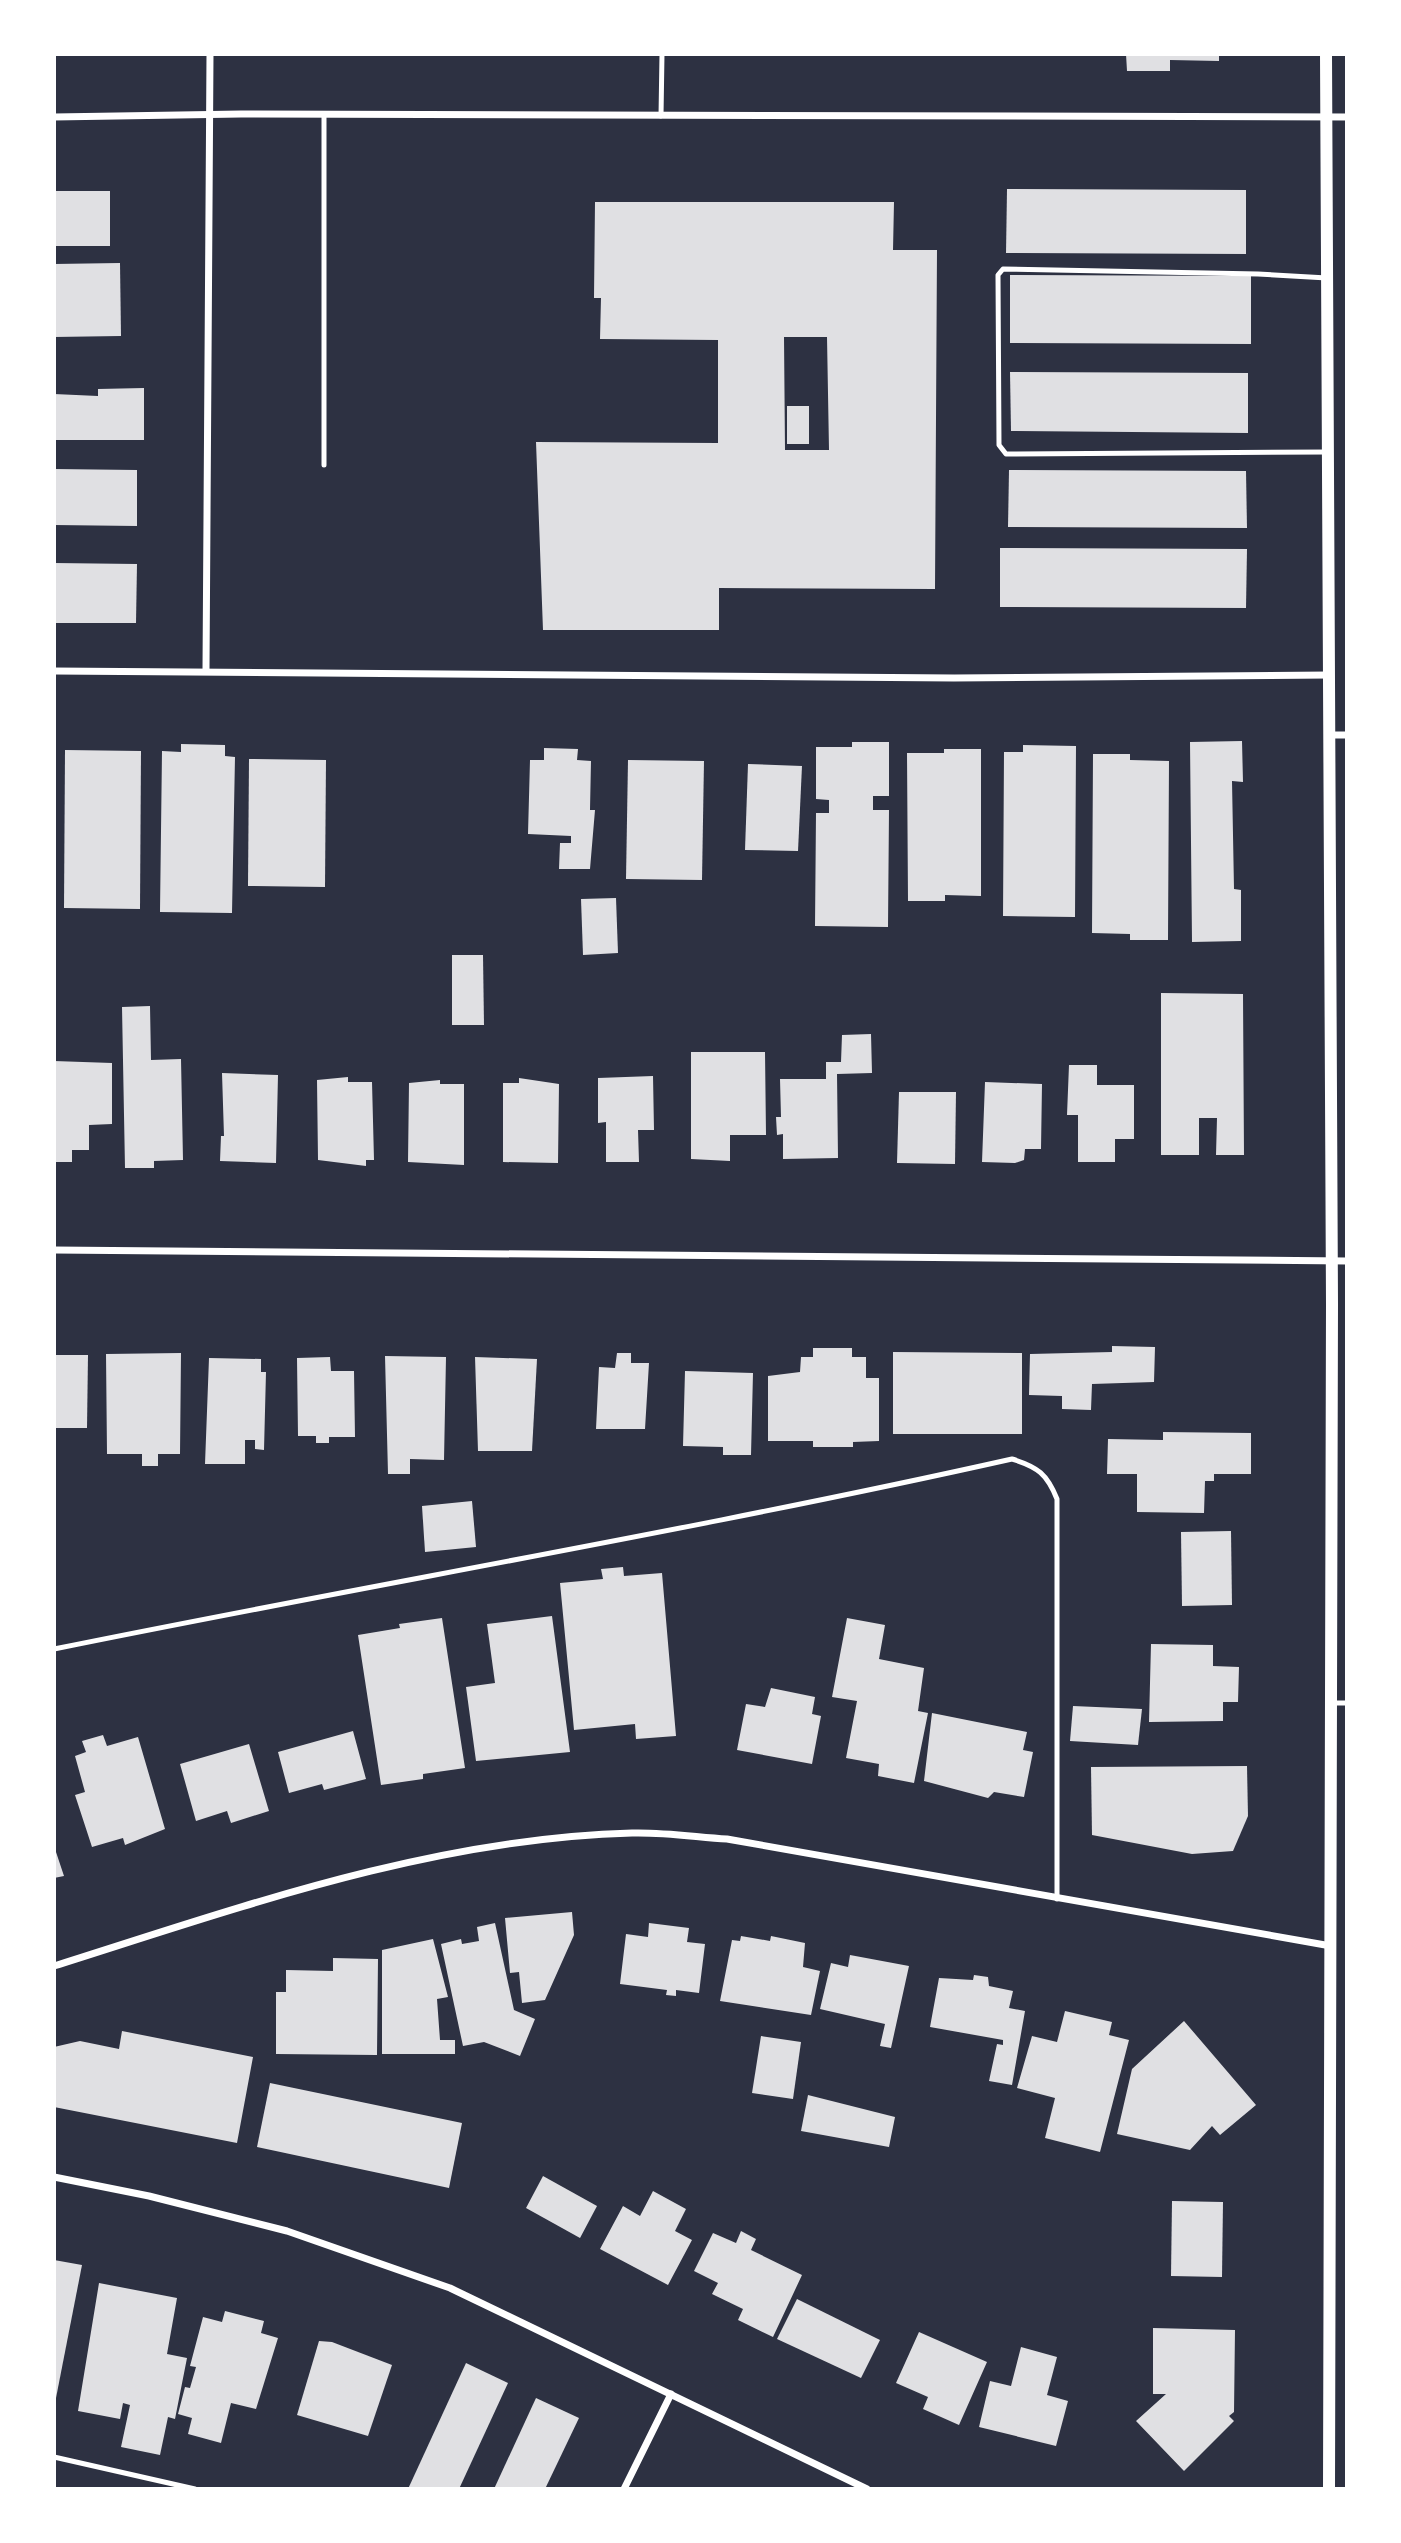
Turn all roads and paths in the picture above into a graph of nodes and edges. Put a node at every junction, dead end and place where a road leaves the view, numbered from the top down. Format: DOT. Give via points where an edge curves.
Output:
graph roads {
  1 [pos="210,54"];
  2 [pos="662,54"];
  3 [pos="1326,54"];
  4 [pos="208,115"];
  5 [pos="324,115"];
  6 [pos="660,116"];
  7 [pos="1326,116"];
  8 [pos="54,117"];
  9 [pos="1347,117"];
  10 [pos="1327,278"];
  11 [pos="1329,452"];
  12 [pos="324,465"];
  13 [pos="206,670"];
  14 [pos="54,671"];
  15 [pos="1330,676"];
  16 [pos="1330,735"];
  17 [pos="1347,735"];
  18 [pos="54,1250"];
  19 [pos="1332,1261"];
  20 [pos="1347,1261"];
  21 [pos="54,1648"];
  22 [pos="1331,1703"];
  23 [pos="1347,1703"];
  24 [pos="1057,1899"];
  25 [pos="1331,1946"];
  26 [pos="54,1966"];
  27 [pos="54,2177"];
  28 [pos="671,2394"];
  29 [pos="54,2457"];
  30 [pos="195,2489"];
  31 [pos="624,2489"];
  32 [pos="867,2489"];
  33 [pos="1329,2489"];
  1 -- 4 [label="street"];
  2 -- 6 [label="lane"];
  3 -- 7 [label="street"];
  4 -- 5 [label="street"];
  4 -- 8 [label="street"];
  4 -- 13 [label="street"];
  5 -- 6 [label="street"];
  5 -- 12 [label="lane"];
  6 -- 7 [label="street"];
  7 -- 9 [label="street"];
  7 -- 10 [label="street"];
  10 -- 11 [label="street"];
  10 -- 11 [label="lane" via="1003,269 998,275 999,445 1006,454"];
  11 -- 15 [label="street"];
  13 -- 14 [label="street"];
  13 -- 15 [label="street" via="954,678"];
  15 -- 16 [label="street"];
  16 -- 17 [label="street"];
  16 -- 19 [label="street"];
  18 -- 19 [label="street"];
  19 -- 20 [label="street"];
  19 -- 22 [label="street"];
  21 -- 24 [label="lane" via="632,1538 1012,1459 1037,1469 1050,1481 1057,1499"];
  22 -- 23 [label="lane"];
  22 -- 25 [label="street"];
  24 -- 25 [label="street"];
  24 -- 26 [label="street" via="727,1839 634,1833 561,1837 424,1860 294,1891"];
  25 -- 33 [label="street"];
  27 -- 28 [label="street" via="287,2231 450,2287"];
  28 -- 31 [label="street"];
  28 -- 32 [label="street"];
  29 -- 30 [label="lane"];
}
